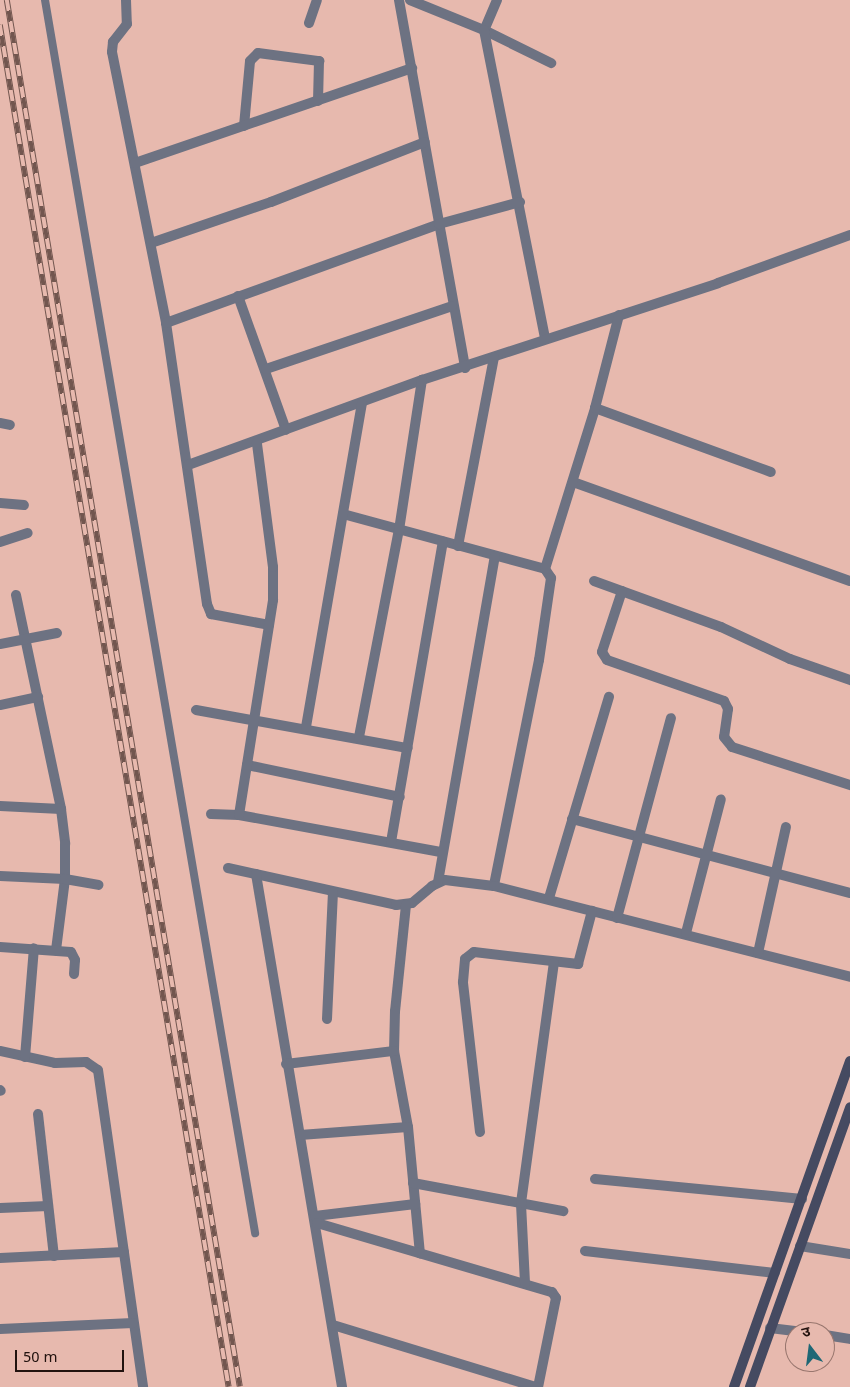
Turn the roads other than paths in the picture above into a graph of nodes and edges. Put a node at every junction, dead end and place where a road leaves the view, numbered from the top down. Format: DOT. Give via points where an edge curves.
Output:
graph roads {
  1 [pos="45,0"];
  2 [pos="126,0"];
  3 [pos="317,0"];
  4 [pos="399,0"];
  5 [pos="410,0"];
  6 [pos="497,0"];
  7 [pos="309,23"];
  8 [pos="484,30"];
  9 [pos="551,63"];
  10 [pos="412,68"];
  11 [pos="318,102"];
  12 [pos="244,126"];
  13 [pos="425,142"];
  14 [pos="135,163"];
  15 [pos="520,202"];
  16 [pos="439,224"];
  17 [pos="850,235"];
  18 [pos="151,243"];
  19 [pos="238,296"];
  20 [pos="452,306"];
  21 [pos="619,315"];
  22 [pos="166,323"];
  23 [pos="545,340"];
  24 [pos="494,357"];
  25 [pos="465,368"];
  26 [pos="266,369"];
  27 [pos="422,380"];
  28 [pos="362,404"];
  29 [pos="595,408"];
  30 [pos="286,430"];
  31 [pos="257,442"];
  32 [pos="188,465"];
  33 [pos="771,472"];
  34 [pos="573,482"];
  35 [pos="0,503"];
  36 [pos="24,505"];
  37 [pos="343,514"];
  38 [pos="399,530"];
  39 [pos="28,533"];
  40 [pos="443,541"];
  41 [pos="0,542"];
  42 [pos="458,546"];
  43 [pos="495,556"];
  44 [pos="545,569"];
  45 [pos="594,581"];
  46 [pos="850,581"];
  47 [pos="622,591"];
  48 [pos="16,595"];
  49 [pos="269,626"];
  50 [pos="57,632"];
  51 [pos="26,638"];
  52 [pos="0,644"];
  53 [pos="850,680"];
  54 [pos="609,696"];
  55 [pos="38,697"];
  56 [pos="0,704"];
  57 [pos="196,710"];
  58 [pos="670,718"];
  59 [pos="256,719"];
  60 [pos="306,727"];
  61 [pos="359,737"];
  62 [pos="408,748"];
  63 [pos="247,766"];
  64 [pos="850,785"];
  65 [pos="400,797"];
  66 [pos="721,799"];
  67 [pos="0,806"];
  68 [pos="61,809"];
  69 [pos="211,814"];
  70 [pos="239,816"];
  71 [pos="572,819"];
  72 [pos="786,826"];
  73 [pos="641,836"];
  74 [pos="391,842"];
  75 [pos="441,852"];
  76 [pos="709,853"];
  77 [pos="228,868"];
  78 [pos="256,874"];
  79 [pos="776,874"];
  80 [pos="0,876"];
  81 [pos="65,879"];
  82 [pos="438,882"];
  83 [pos="98,885"];
  84 [pos="494,886"];
  85 [pos="333,892"];
  86 [pos="850,893"];
  87 [pos="549,898"];
  88 [pos="406,905"];
  89 [pos="592,911"];
  90 [pos="617,918"];
  91 [pos="686,933"];
  92 [pos="0,947"];
  93 [pos="34,948"];
  94 [pos="56,950"];
  95 [pos="758,953"];
  96 [pos="554,963"];
  97 [pos="74,974"];
  98 [pos="850,977"];
  99 [pos="327,1019"];
  100 [pos="0,1051"];
  101 [pos="394,1051"];
  102 [pos="25,1057"];
  103 [pos="850,1062"];
  104 [pos="286,1064"];
  105 [pos="850,1107"];
  106 [pos="38,1114"];
  107 [pos="408,1127"];
  108 [pos="480,1132"];
  109 [pos="300,1135"];
  110 [pos="595,1179"];
  111 [pos="413,1183"];
  112 [pos="802,1199"];
  113 [pos="521,1202"];
  114 [pos="415,1204"];
  115 [pos="48,1206"];
  116 [pos="0,1208"];
  117 [pos="563,1211"];
  118 [pos="316,1219"];
  119 [pos="255,1233"];
  120 [pos="800,1246"];
  121 [pos="585,1251"];
  122 [pos="124,1252"];
  123 [pos="420,1253"];
  124 [pos="850,1254"];
  125 [pos="54,1256"];
  126 [pos="0,1258"];
  127 [pos="775,1273"];
  128 [pos="524,1283"];
  129 [pos="133,1323"];
  130 [pos="333,1325"];
  131 [pos="770,1328"];
  132 [pos="0,1329"];
  133 [pos="785,1330"];
  134 [pos="835,1337"];
  135 [pos="850,1339"];
  136 [pos="143,1387"];
  137 [pos="342,1387"];
  138 [pos="537,1387"];
  139 [pos="734,1387"];
  140 [pos="750,1387"];
  1 -- 119 [label="lane"];
  2 -- 14 [label="street" via="128,24 113,42 112,52"];
  3 -- 7 [label="street"];
  4 -- 10 [label="street"];
  5 -- 8 [label="street"];
  6 -- 8 [label="street"];
  8 -- 9 [label="street"];
  8 -- 15 [label="street"];
  10 -- 11 [label="street"];
  10 -- 13 [label="street"];
  11 -- 12 [label="street"];
  11 -- 12 [label="street" via="319,61 254,54 250,61"];
  12 -- 14 [label="street"];
  13 -- 16 [label="street"];
  13 -- 18 [label="street" via="271,202"];
  14 -- 18 [label="street"];
  15 -- 16 [label="street"];
  15 -- 23 [label="street"];
  16 -- 19 [label="street"];
  16 -- 20 [label="street"];
  17 -- 21 [label="street"];
  18 -- 22 [label="street"];
  19 -- 22 [label="street"];
  19 -- 26 [label="street"];
  20 -- 25 [label="street"];
  20 -- 26 [label="street"];
  21 -- 23 [label="street"];
  21 -- 29 [label="street"];
  22 -- 32 [label="street"];
  23 -- 24 [label="street"];
  24 -- 25 [label="street"];
  24 -- 42 [label="street"];
  25 -- 27 [label="street"];
  26 -- 30 [label="street"];
  27 -- 28 [label="street"];
  27 -- 38 [label="street"];
  28 -- 30 [label="street"];
  28 -- 37 [label="street"];
  29 -- 33 [label="street"];
  29 -- 34 [label="street"];
  30 -- 31 [label="street"];
  31 -- 32 [label="street"];
  31 -- 49 [label="street" via="273,573"];
  32 -- 49 [label="street" via="211,614"];
  34 -- 44 [label="street"];
  34 -- 46 [label="street"];
  35 -- 36 [label="street"];
  37 -- 38 [label="street"];
  37 -- 60 [label="street"];
  38 -- 40 [label="street"];
  38 -- 61 [label="street"];
  39 -- 41 [label="street"];
  40 -- 42 [label="street"];
  40 -- 62 [label="street"];
  42 -- 43 [label="street"];
  43 -- 44 [label="street"];
  43 -- 75 [label="street"];
  44 -- 84 [label="street" via="552,582"];
  45 -- 47 [label="street"];
  47 -- 53 [label="street" via="722,627 790,659"];
  47 -- 64 [label="street" via="602,652 607,660 724,701 728,709 724,737 732,747"];
  48 -- 51 [label="street"];
  49 -- 59 [label="street"];
  50 -- 51 [label="street"];
  51 -- 52 [label="street"];
  51 -- 55 [label="street"];
  54 -- 71 [label="street"];
  55 -- 56 [label="street"];
  55 -- 68 [label="street"];
  57 -- 59 [label="street"];
  58 -- 73 [label="street"];
  59 -- 60 [label="street"];
  59 -- 63 [label="street"];
  60 -- 61 [label="street"];
  61 -- 62 [label="street"];
  62 -- 65 [label="street"];
  63 -- 65 [label="street"];
  63 -- 70 [label="street"];
  65 -- 74 [label="street"];
  66 -- 76 [label="street"];
  67 -- 68 [label="street"];
  68 -- 81 [label="street"];
  69 -- 70 [label="street"];
  70 -- 74 [label="street"];
  71 -- 73 [label="street"];
  71 -- 87 [label="street"];
  72 -- 79 [label="street"];
  73 -- 76 [label="street"];
  73 -- 90 [label="street"];
  74 -- 75 [label="street"];
  75 -- 82 [label="street"];
  76 -- 79 [label="street"];
  76 -- 91 [label="street"];
  77 -- 78 [label="street"];
  78 -- 85 [label="street"];
  78 -- 104 [label="street"];
  79 -- 86 [label="street"];
  79 -- 95 [label="street"];
  80 -- 81 [label="street"];
  81 -- 83 [label="street"];
  81 -- 94 [label="street"];
  82 -- 84 [label="street" via="454,880"];
  82 -- 88 [label="street"];
  84 -- 87 [label="street"];
  85 -- 88 [label="street"];
  85 -- 99 [label="street"];
  87 -- 89 [label="street"];
  88 -- 101 [label="street"];
  89 -- 90 [label="street"];
  89 -- 96 [label="street" via="580,962 572,966"];
  90 -- 91 [label="street"];
  91 -- 95 [label="street"];
  92 -- 93 [label="street"];
  93 -- 94 [label="street"];
  93 -- 102 [label="street"];
  94 -- 97 [label="street" via="72,953"];
  95 -- 98 [label="street"];
  96 -- 108 [label="street" via="474,952 465,959 463,982"];
  96 -- 113 [label="street"];
  100 -- 102 [label="street"];
  101 -- 104 [label="street"];
  101 -- 107 [label="street"];
  102 -- 122 [label="street" via="55,1063 86,1062 98,1070"];
  103 -- 112 [label="main road"];
  104 -- 109 [label="street"];
  105 -- 120 [label="main road"];
  106 -- 115 [label="street"];
  107 -- 109 [label="street"];
  107 -- 111 [label="street"];
  109 -- 118 [label="street"];
  110 -- 112 [label="street"];
  111 -- 113 [label="street"];
  111 -- 114 [label="street"];
  112 -- 127 [label="main road"];
  113 -- 117 [label="street"];
  113 -- 128 [label="street"];
  114 -- 118 [label="street"];
  114 -- 123 [label="street"];
  115 -- 116 [label="street"];
  115 -- 125 [label="street"];
  118 -- 123 [label="street"];
  118 -- 130 [label="street"];
  120 -- 124 [label="street"];
  120 -- 131 [label="main road"];
  121 -- 127 [label="street"];
  122 -- 125 [label="street"];
  122 -- 129 [label="street"];
  123 -- 128 [label="street"];
  125 -- 126 [label="street"];
  127 -- 139 [label="main road"];
  128 -- 138 [label="street" via="552,1292 556,1298"];
  129 -- 132 [label="street"];
  129 -- 136 [label="street"];
  130 -- 137 [label="street"];
  130 -- 138 [label="street"];
  131 -- 133 [label="street"];
  131 -- 140 [label="main road"];
  134 -- 135 [label="street"];
}
